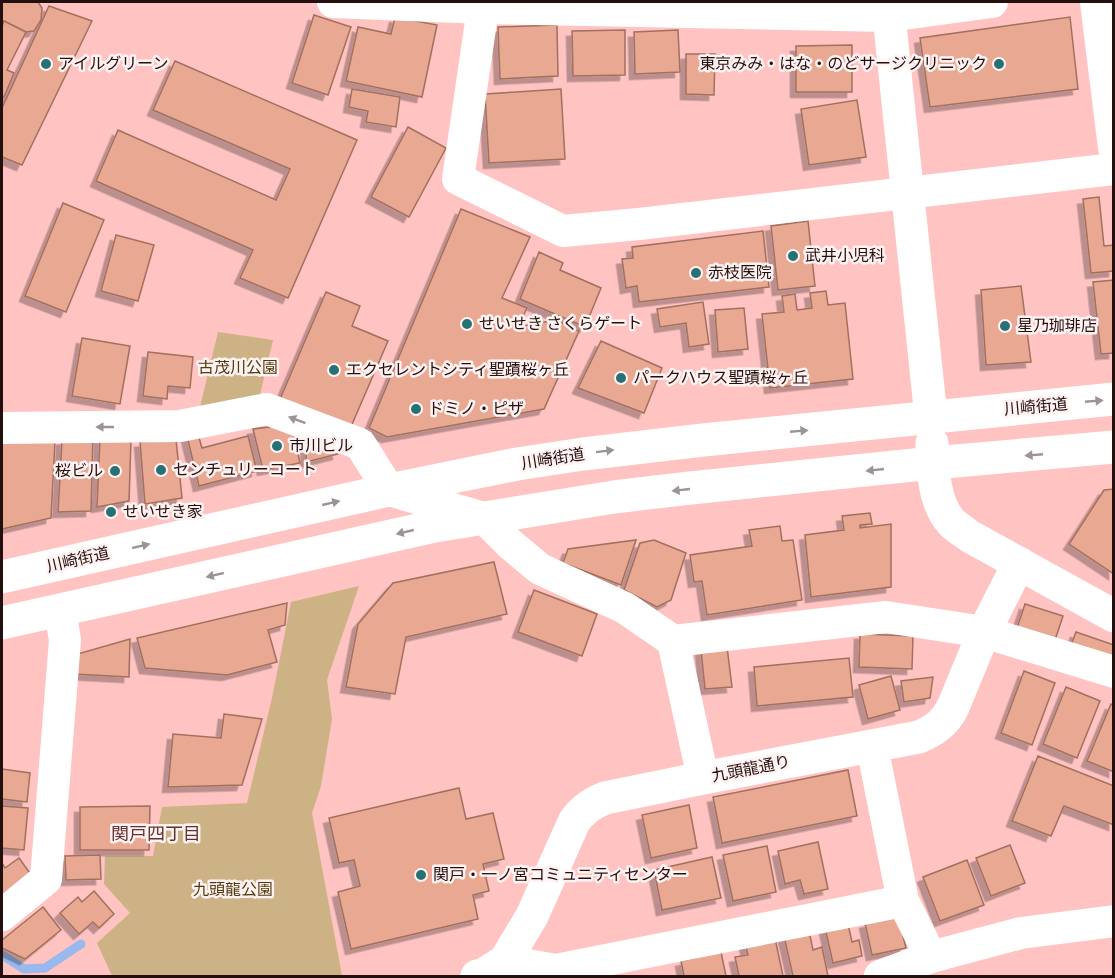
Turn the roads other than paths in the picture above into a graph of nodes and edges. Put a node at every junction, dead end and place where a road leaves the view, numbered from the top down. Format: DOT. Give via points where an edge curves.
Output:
graph roads {
  1 [pos="333,2"];
  2 [pos="992,2"];
  3 [pos="1096,2"];
  4 [pos="577,5"];
  5 [pos="483,8"];
  6 [pos="889,16"];
  7 [pos="1113,148"];
  8 [pos="1113,169"];
  9 [pos="907,193"];
  10 [pos="1113,399"];
  11 [pos="931,417"];
  12 [pos="2,428"];
  13 [pos="1113,447"];
  14 [pos="933,463"];
  15 [pos="388,490"];
  16 [pos="484,518"];
  17 [pos="1019,563"];
  18 [pos="2,577"];
  19 [pos="60,610"];
  20 [pos="1113,616"];
  21 [pos="2,623"];
  22 [pos="984,632"];
  23 [pos="673,641"];
  24 [pos="1113,672"];
  25 [pos="872,746"];
  26 [pos="703,778"];
  27 [pos="903,901"];
  28 [pos="2,915"];
  29 [pos="1113,921"];
  30 [pos="931,957"];
  31 [pos="505,961"];
  32 [pos="477,976"];
  33 [pos="880,976"];
  1 -- 5 [label="street"];
  2 -- 6 [label="street"];
  3 -- 7 [label="street"];
  4 -- 5 [label="street"];
  4 -- 6 [label="street"];
  5 -- 9 [label="street" via="458,179 563,231"];
  6 -- 9 [label="main road"];
  8 -- 9 [label="street"];
  9 -- 11 [label="main road"];
  11 -- 10 [label="main road, 川崎街道, one-way"];
  11 -- 14 [label="main road"];
  15 -- 11 [label="main road, 川崎街道, one-way" via="583,454"];
  15 -- 12 [label="street, one-way" via="360,444 267,409 180,426"];
  13 -- 14 [label="main road, one-way"];
  14 -- 16 [label="main road, one-way" via="625,496"];
  14 -- 17 [label="main road" via="938,502 951,522"];
  15 -- 16 [label="street"];
  18 -- 15 [label="main road, 川崎街道, one-way"];
  16 -- 19 [label="main road, one-way" via="435,525"];
  16 -- 23 [label="street" via="540,569 625,608"];
  17 -- 20 [label="main road"];
  17 -- 22 [label="main road, 九頭龍通り"];
  19 -- 21 [label="main road"];
  19 -- 28 [label="street" via="65,640 46,879"];
  22 -- 23 [label="street" via="886,617"];
  22 -- 24 [label="street"];
  22 -- 25 [label="main road, 九頭龍通り" via="953,707 940,726 919,736"];
  23 -- 26 [label="street"];
  25 -- 26 [label="main road, 九頭龍通り"];
  25 -- 27 [label="street"];
  26 -- 31 [label="main road, 九頭龍通り" via="605,798 582,811 532,916"];
  27 -- 30 [label="street"];
  27 -- 31 [label="street" via="556,970"];
  29 -- 30 [label="street" via="1022,933"];
  30 -- 33 [label="street"];
  31 -- 32 [label="main road, 九頭龍通り"];
}
